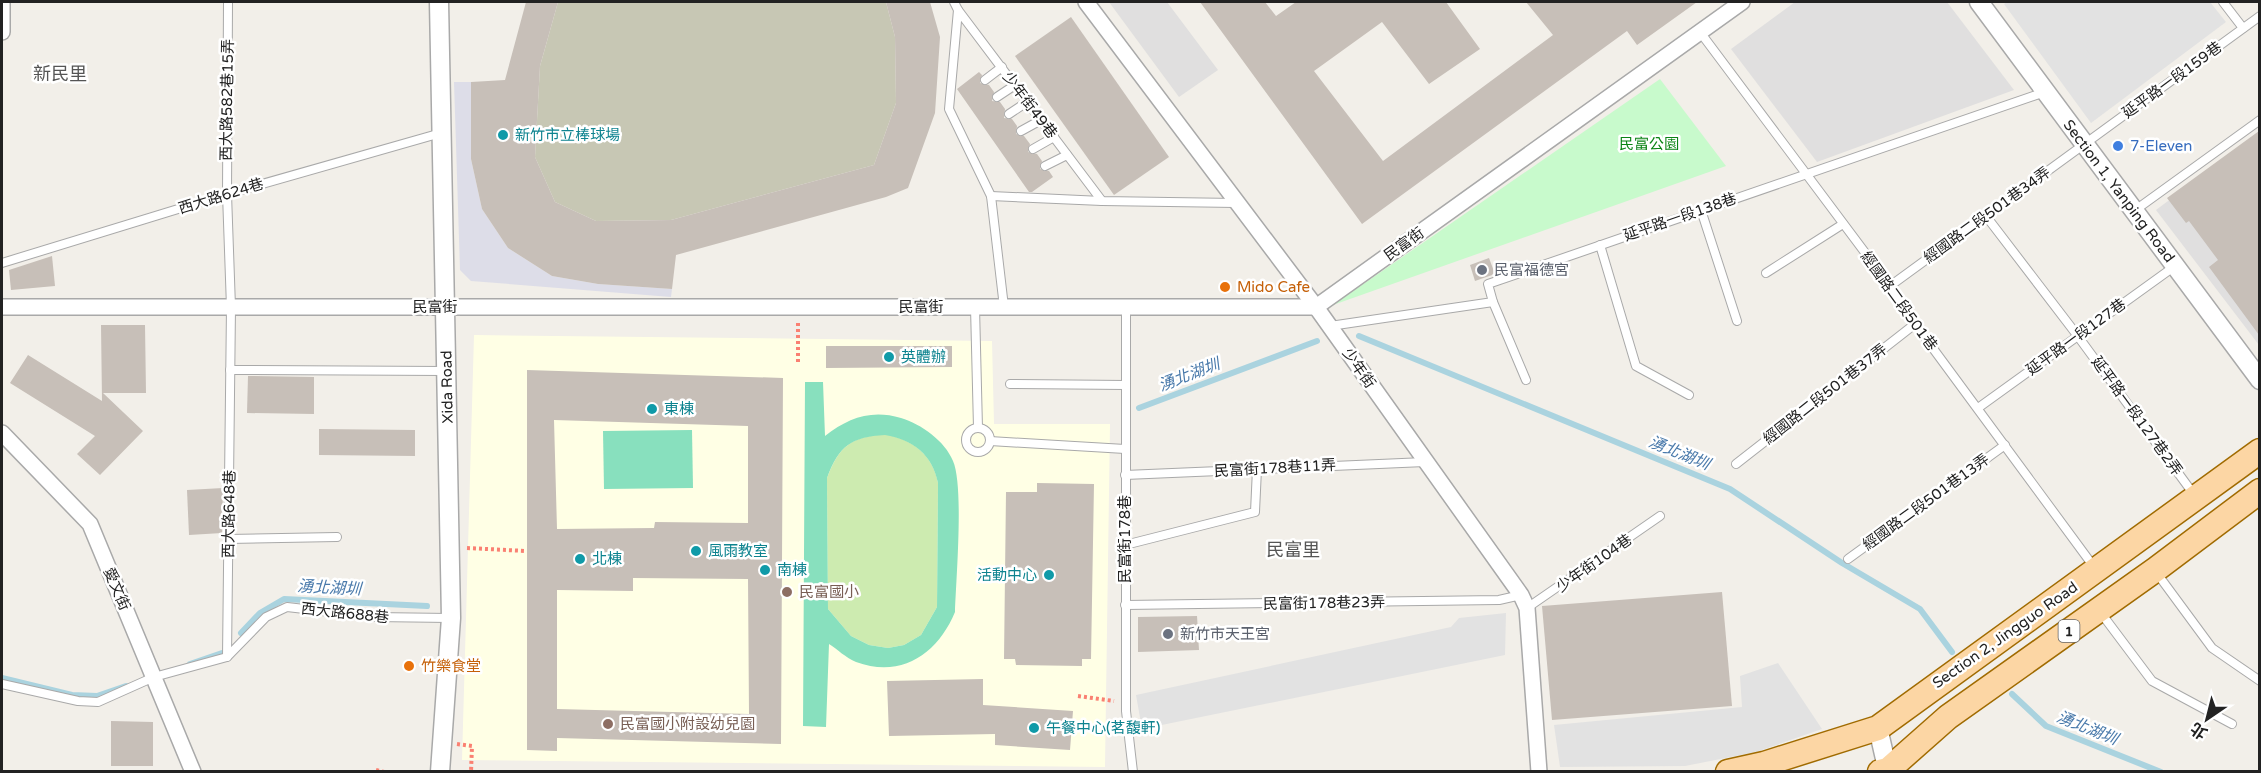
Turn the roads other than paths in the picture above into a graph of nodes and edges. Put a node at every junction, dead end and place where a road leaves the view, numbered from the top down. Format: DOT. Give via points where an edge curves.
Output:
graph roads {
  1 [pos="2,2"];
  2 [pos="228,2"];
  3 [pos="439,2"];
  4 [pos="954,2"];
  5 [pos="1086,2"];
  6 [pos="1742,2"];
  7 [pos="1978,2"];
  8 [pos="2223,2"];
  9 [pos="958,10"];
  10 [pos="2259,16"];
  11 [pos="2243,28"];
  12 [pos="2,32"];
  13 [pos="1700,32"];
  14 [pos="1002,68"];
  15 [pos="985,80"];
  16 [pos="1015,85"];
  17 [pos="2046,92"];
  18 [pos="997,96"];
  19 [pos="1027,102"];
  20 [pos="1009,114"];
  21 [pos="1041,120"];
  22 [pos="2259,120"];
  23 [pos="1021,131"];
  24 [pos="441,133"];
  25 [pos="1054,137"];
  26 [pos="2084,144"];
  27 [pos="1033,149"];
  28 [pos="1066,154"];
  29 [pos="1045,166"];
  30 [pos="1804,174"];
  31 [pos="227,194"];
  32 [pos="991,196"];
  33 [pos="1102,201"];
  34 [pos="1237,203"];
  35 [pos="1701,210"];
  36 [pos="2134,211"];
  37 [pos="1986,216"];
  38 [pos="1843,224"];
  39 [pos="1600,245"];
  40 [pos="2,263"];
  41 [pos="2175,266"];
  42 [pos="1766,273"];
  43 [pos="1890,286"];
  44 [pos="1493,302"];
  45 [pos="2,307"];
  46 [pos="231,307"];
  47 [pos="446,307"];
  48 [pos="975,307"];
  49 [pos="1004,307"];
  50 [pos="1126,307"];
  51 [pos="1316,307"];
  52 [pos="1737,321"];
  53 [pos="1915,324"];
  54 [pos="1330,326"];
  55 [pos="2078,335"];
  56 [pos="230,370"];
  57 [pos="447,371"];
  58 [pos="1526,380"];
  59 [pos="2259,380"];
  60 [pos="1010,384"];
  61 [pos="1126,385"];
  62 [pos="1689,395"];
  63 [pos="1978,408"];
  64 [pos="978,428"];
  65 [pos="2,435"];
  66 [pos="990,441"];
  67 [pos="2005,445"];
  68 [pos="1125,448"];
  69 [pos="2259,451"];
  70 [pos="1425,462"];
  71 [pos="1736,464"];
  72 [pos="1257,469"];
  73 [pos="1125,475"];
  74 [pos="2259,491"];
  75 [pos="2196,497"];
  76 [pos="1660,516"];
  77 [pos="337,537"];
  78 [pos="228,539"];
  79 [pos="1125,545"];
  80 [pos="1848,559"];
  81 [pos="2155,570"];
  82 [pos="2097,571"];
  83 [pos="1524,601"];
  84 [pos="1125,605"];
  85 [pos="2099,610"];
  86 [pos="451,618"];
  87 [pos="227,657"];
  88 [pos="154,677"];
  89 [pos="2259,681"];
  90 [pos="2,684"];
  91 [pos="2232,724"];
  92 [pos="1878,728"];
  93 [pos="193,771"];
  94 [pos="440,771"];
  95 [pos="1133,771"];
  96 [pos="1539,771"];
  97 [pos="1728,771"];
  98 [pos="1883,771"];
  1 -- 12 [label="street"];
  2 -- 31 [label="lane, 西大路582巷15弄"];
  3 -- 24 [label="street, Xida Road"];
  4 -- 9 [label="lane, 少年街49巷"];
  5 -- 34 [label="street, 少年街"];
  6 -- 13 [label="street, 民富街"];
  7 -- 17 [label="street, Section 1, Yanping Road"];
  8 -- 11 [label="lane"];
  9 -- 14 [label="lane, 少年街49巷"];
  9 -- 32 [label="lane" via="949,109"];
  10 -- 11 [label="lane, 延平路一段159巷"];
  11 -- 26 [label="lane, 延平路一段159巷"];
  13 -- 30 [label="lane, 經國路二段501巷"];
  13 -- 51 [label="street, 民富街"];
  14 -- 15 [label="lane"];
  14 -- 16 [label="lane, 少年街49巷"];
  16 -- 18 [label="lane"];
  16 -- 19 [label="lane, 少年街49巷"];
  17 -- 26 [label="street, Section 1, Yanping Road"];
  17 -- 30 [label="lane, 延平路一段138巷"];
  19 -- 20 [label="lane"];
  19 -- 21 [label="lane, 少年街49巷"];
  21 -- 23 [label="lane"];
  21 -- 25 [label="lane, 少年街49巷"];
  22 -- 36 [label="lane"];
  24 -- 31 [label="lane, 西大路624巷"];
  24 -- 47 [label="street, Xida Road"];
  25 -- 27 [label="lane"];
  25 -- 28 [label="lane, 少年街49巷"];
  26 -- 36 [label="street, Section 1, Yanping Road"];
  26 -- 37 [label="lane, 經國路二段501巷34弄"];
  28 -- 29 [label="lane"];
  28 -- 33 [label="lane, 少年街49巷"];
  30 -- 35 [label="lane, 延平路一段138巷"];
  30 -- 38 [label="lane, 經國路二段501巷"];
  31 -- 40 [label="lane, 西大路624巷"];
  31 -- 46 [label="lane, 西大路582巷15弄"];
  32 -- 33 [label="lane"];
  32 -- 49 [label="lane"];
  33 -- 34 [label="lane"];
  34 -- 51 [label="street, 少年街"];
  35 -- 39 [label="lane, 延平路一段138巷"];
  35 -- 52 [label="lane"];
  36 -- 41 [label="street, Section 1, Yanping Road"];
  37 -- 43 [label="lane, 經國路二段501巷34弄"];
  37 -- 55 [label="lane, 延平路一段127巷2弄"];
  38 -- 42 [label="lane"];
  38 -- 43 [label="lane, 經國路二段501巷"];
  39 -- 44 [label="lane, 延平路一段138巷" via="1488,284"];
  39 -- 62 [label="lane" via="1636,366"];
  41 -- 55 [label="lane, 延平路一段127巷"];
  41 -- 59 [label="street, Section 1, Yanping Road"];
  43 -- 53 [label="lane, 經國路二段501巷"];
  44 -- 54 [label="lane"];
  44 -- 58 [label="lane"];
  45 -- 46 [label="street, 民富街"];
  46 -- 47 [label="street, 民富街"];
  46 -- 56 [label="lane, 西大路648巷"];
  47 -- 48 [label="street, 民富街"];
  47 -- 57 [label="street, Xida Road"];
  48 -- 49 [label="street, 民富街"];
  48 -- 64 [label="lane"];
  49 -- 50 [label="street, 民富街"];
  50 -- 51 [label="street, 民富街"];
  50 -- 61 [label="lane, 民富街178巷"];
  51 -- 54 [label="street, 少年街"];
  53 -- 63 [label="lane, 經國路二段501巷"];
  53 -- 71 [label="lane, 經國路二段501巷37弄"];
  54 -- 70 [label="street, 少年街"];
  55 -- 63 [label="lane, 延平路一段127巷"];
  55 -- 75 [label="lane, 延平路一段127巷2弄"];
  56 -- 57 [label="lane"];
  56 -- 78 [label="lane, 西大路648巷"];
  57 -- 86 [label="street, Xida Road"];
  60 -- 61 [label="lane"];
  61 -- 68 [label="lane, 民富街178巷"];
  63 -- 67 [label="lane, 經國路二段501巷"];
  64 -- 66 [label="lane" via="987,433"];
  64 -- 66 [label="lane" via="967,436 969,447 983,450"];
  65 -- 88 [label="street, 愛文街" via="90,524"];
  66 -- 68 [label="lane"];
  67 -- 80 [label="lane, 經國路二段501巷13弄"];
  67 -- 82 [label="lane, 經國路二段501巷"];
  68 -- 73 [label="lane, 民富街178巷"];
  69 -- 75 [label="main road, Section 2, Jingguo Road / 1"];
  70 -- 72 [label="lane, 民富街178巷11弄"];
  70 -- 83 [label="street, 少年街"];
  72 -- 73 [label="lane, 民富街178巷11弄"];
  72 -- 79 [label="lane" via="1255,512"];
  73 -- 79 [label="lane, 民富街178巷"];
  74 -- 81 [label="main road, 1"];
  75 -- 82 [label="main road, Section 2, Jingguo Road / 1"];
  76 -- 83 [label="lane, 少年街104巷"];
  77 -- 78 [label="lane"];
  78 -- 87 [label="lane, 西大路648巷"];
  79 -- 84 [label="lane, 民富街178巷"];
  81 -- 85 [label="main road, 1"];
  81 -- 89 [label="lane" via="2212,648"];
  82 -- 92 [label="main road, Section 2, Jingguo Road / 1"];
  83 -- 84 [label="lane, 民富街178巷23弄"];
  83 -- 96 [label="street"];
  84 -- 95 [label="lane, 民富街178巷" via="1126,702"];
  85 -- 91 [label="lane" via="2152,681"];
  85 -- 98 [label="main road, 1" via="1948,717"];
  86 -- 87 [label="lane, 西大路688巷" via="374,617 287,607 266,617"];
  86 -- 94 [label="street, Xida Road"];
  87 -- 88 [label="lane"];
  88 -- 90 [label="lane" via="98,702"];
  88 -- 93 [label="street, 愛文街"];
  92 -- 97 [label="main road, Section 2, Jingguo Road / 1" via="1764,764"];
  92 -- 98 [label="street"];
}
